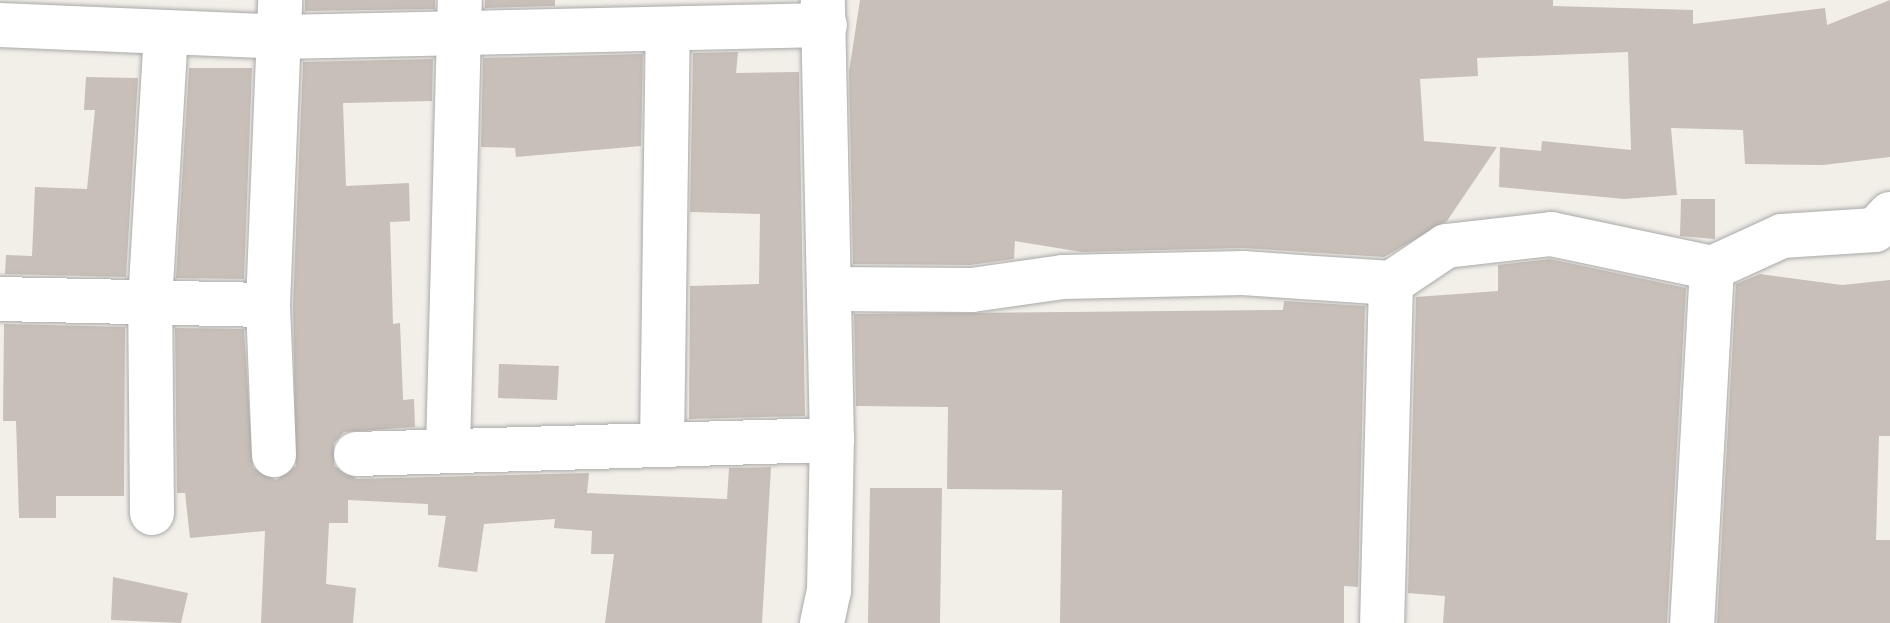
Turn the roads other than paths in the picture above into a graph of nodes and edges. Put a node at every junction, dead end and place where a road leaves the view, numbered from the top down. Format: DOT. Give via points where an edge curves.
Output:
graph roads {
  1 [pos="824,13"];
  2 [pos="461,16"];
  3 [pos="280,18"];
  4 [pos="0,25"];
  5 [pos="668,29"];
  6 [pos="166,32"];
  7 [pos="1890,214"];
  8 [pos="1712,268"];
  9 [pos="1391,283"];
  10 [pos="830,289"];
  11 [pos="0,299"];
  12 [pos="150,302"];
  13 [pos="268,305"];
  14 [pos="832,440"];
  15 [pos="662,445"];
  16 [pos="448,449"];
  17 [pos="356,454"];
  18 [pos="274,455"];
  19 [pos="152,513"];
  20 [pos="822,623"];
  21 [pos="1382,623"];
  22 [pos="1692,623"];
  1 -- 5 [label="street"];
  1 -- 10 [label="street"];
  2 -- 3 [label="street"];
  2 -- 5 [label="street"];
  2 -- 16 [label="street"];
  3 -- 6 [label="street"];
  3 -- 13 [label="street"];
  4 -- 6 [label="street"];
  5 -- 15 [label="street"];
  6 -- 12 [label="street"];
  7 -- 8 [label="street" via="1875,230 1782,236"];
  8 -- 9 [label="street" via="1551,234 1446,246"];
  8 -- 22 [label="street"];
  9 -- 10 [label="street" via="1243,273 1063,277 972,290"];
  9 -- 21 [label="street"];
  10 -- 14 [label="street"];
  11 -- 12 [label="street"];
  12 -- 13 [label="street"];
  12 -- 19 [label="street"];
  13 -- 18 [label="street"];
  14 -- 15 [label="street"];
  14 -- 20 [label="street" via="829,591"];
  15 -- 16 [label="street"];
  16 -- 17 [label="street"];
}
